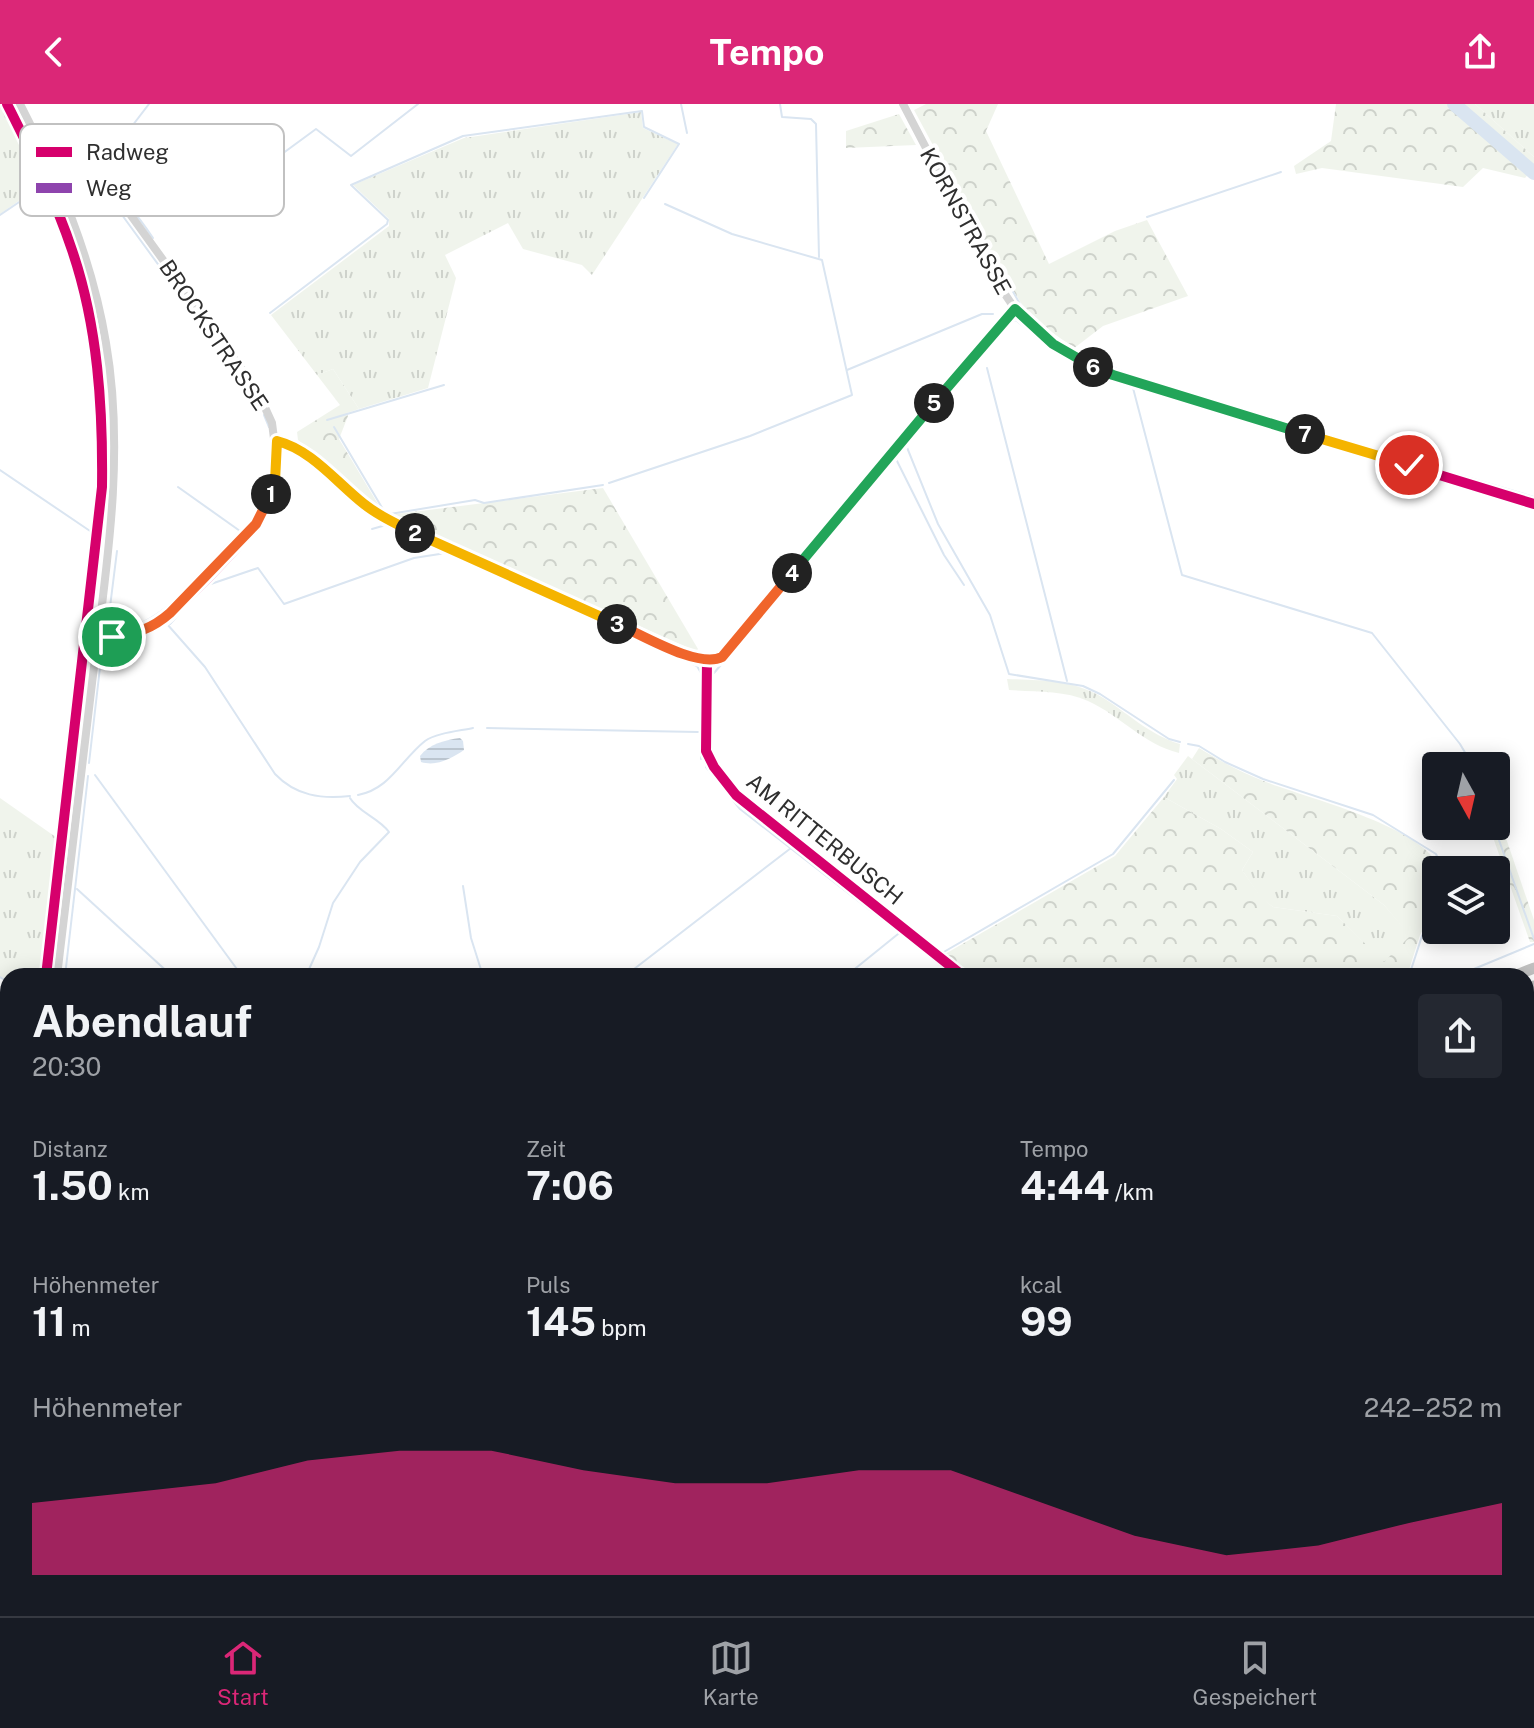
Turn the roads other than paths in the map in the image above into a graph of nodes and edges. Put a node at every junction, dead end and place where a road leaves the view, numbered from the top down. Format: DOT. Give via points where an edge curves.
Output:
graph roads {
  1 [pos="20,104"];
  2 [pos="903,104"];
  3 [pos="30,124"];
  4 [pos="72,216"];
  5 [pos="131,216"];
  6 [pos="1015,309"];
  7 [pos="277,441"];
  8 [pos="1534,504"];
  9 [pos="98,636"];
  10 [pos="707,661"];
  11 [pos="58,968"];
  12 [pos="953,968"];
  1 -- 3 [label="street"];
  2 -- 6 [label="street, KORNSTRASSE"];
  4 -- 9 [label="street" via="97,296 113,408 113,489"];
  5 -- 7 [label="street, BROCKSTRASSE" via="257,390"];
  6 -- 8 [label="street, KORNSTRASSE" via="1053,344 1113,375"];
  6 -- 10 [label="street" via="722,657"];
  7 -- 9 [label="street, BROCKSTRASSE" via="275,482 256,524 156,625 137,634"];
  7 -- 10 [label="street" via="293,445 381,517"];
  9 -- 11 [label="street"];
  10 -- 12 [label="street, AM RITTERBUSCH" via="706,751 736,795"];
}
